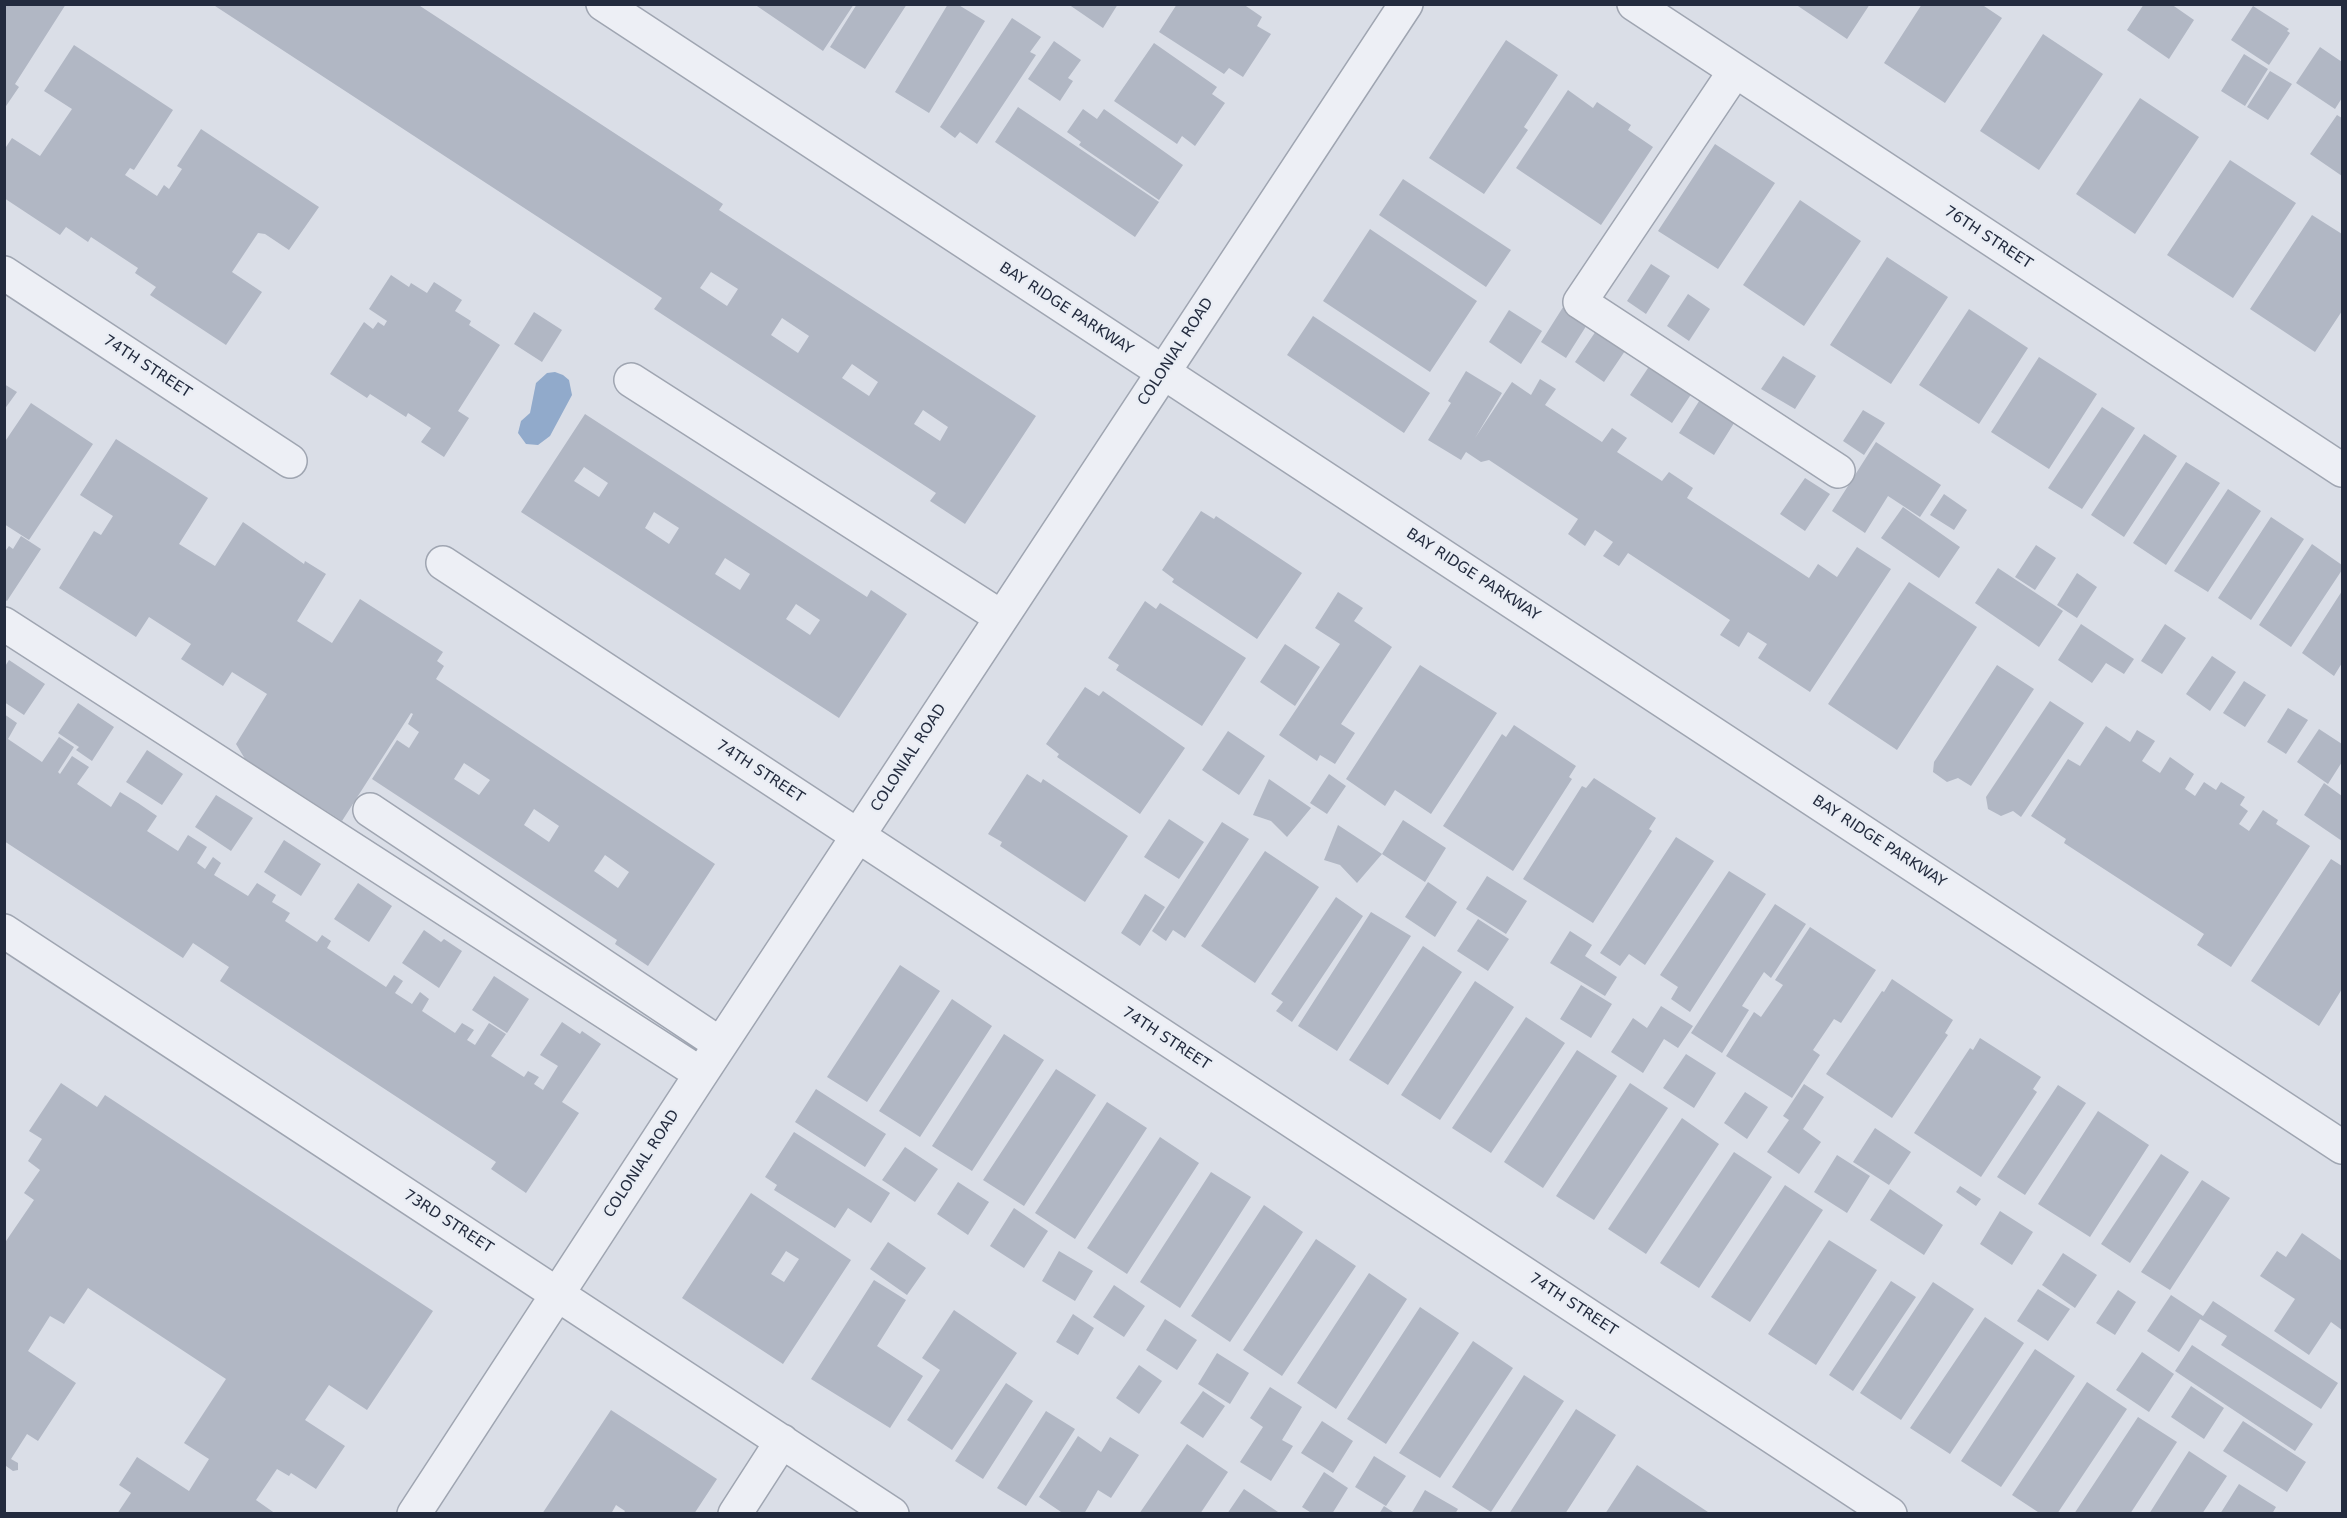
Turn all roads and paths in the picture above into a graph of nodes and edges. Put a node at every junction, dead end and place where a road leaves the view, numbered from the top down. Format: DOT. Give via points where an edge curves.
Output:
graph roads {
  1 [pos="603,4"];
  2 [pos="1406,4"];
  3 [pos="1634,4"];
  4 [pos="1735,71"];
  5 [pos="4,273"];
  6 [pos="1163,372"];
  7 [pos="631,380"];
  8 [pos="290,461"];
  9 [pos="2343,470"];
  10 [pos="1838,471"];
  11 [pos="443,563"];
  12 [pos="1001,618"];
  13 [pos="4,624"];
  14 [pos="369,810"];
  15 [pos="858,837"];
  16 [pos="4,931"];
  17 [pos="720,1044"];
  18 [pos="700,1074"];
  19 [pos="2343,1146"];
  20 [pos="557,1294"];
  21 [pos="782,1441"];
  22 [pos="414,1514"];
  23 [pos="735,1514"];
  24 [pos="892,1514"];
  25 [pos="1890,1514"];
  1 -- 6 [label="street, BAY RIDGE PARKWAY"];
  2 -- 6 [label="street, COLONIAL ROAD"];
  3 -- 4 [label="street, 76TH STREET"];
  4 -- 9 [label="street, 76TH STREET"];
  4 -- 10 [label="street" via="1580,302"];
  5 -- 8 [label="street, 74TH STREET"];
  6 -- 12 [label="street, COLONIAL ROAD"];
  6 -- 19 [label="street, BAY RIDGE PARKWAY"];
  7 -- 12 [label="street"];
  11 -- 15 [label="street, 74TH STREET"];
  12 -- 15 [label="street, COLONIAL ROAD"];
  13 -- 18 [label="street"];
  14 -- 17 [label="street"];
  15 -- 17 [label="street, COLONIAL ROAD"];
  15 -- 25 [label="street, 74TH STREET"];
  16 -- 20 [label="street, 73RD STREET"];
  17 -- 18 [label="street, COLONIAL ROAD"];
  18 -- 20 [label="street, COLONIAL ROAD"];
  20 -- 21 [label="street, 73RD STREET"];
  20 -- 22 [label="street, COLONIAL ROAD"];
  21 -- 23 [label="street"];
  21 -- 24 [label="street, 73RD STREET"];
}
